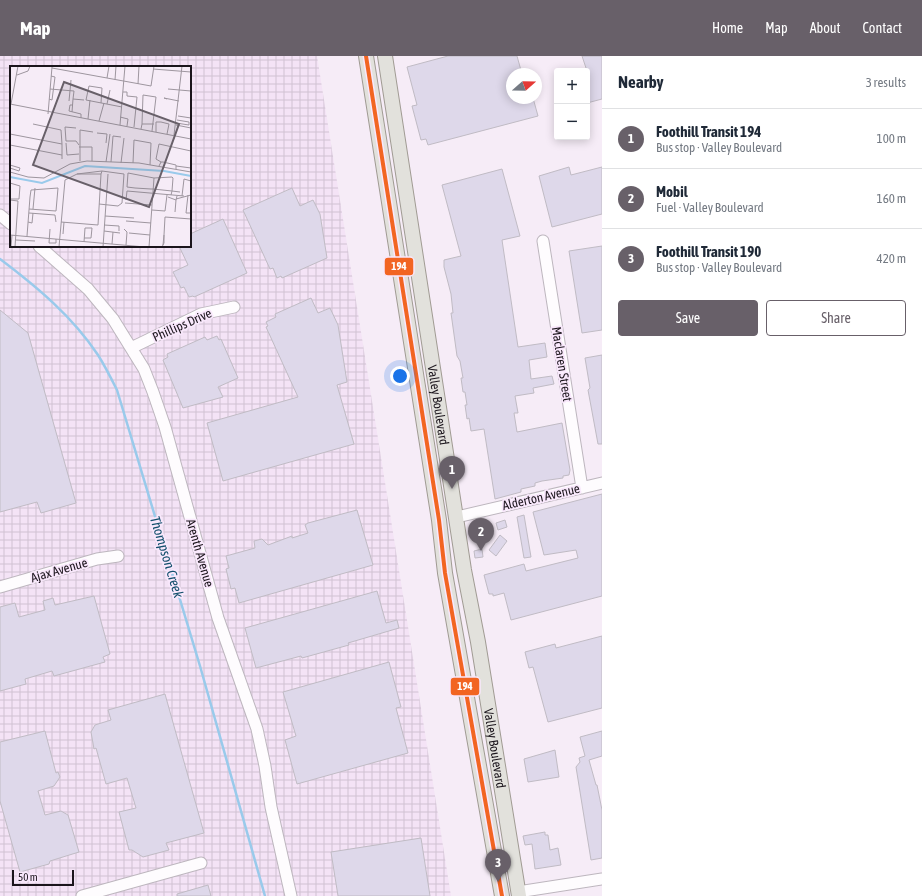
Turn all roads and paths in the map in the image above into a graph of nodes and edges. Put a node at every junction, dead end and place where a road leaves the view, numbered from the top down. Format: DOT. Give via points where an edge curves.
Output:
graph roads {
  1 [pos="366,56"];
  2 [pos="385,56"];
  3 [pos="378,133"];
  4 [pos="406,191"];
  5 [pos="0,215"];
  6 [pos="10,223"];
  7 [pos="543,241"];
  8 [pos="40,247"];
  9 [pos="234,307"];
  10 [pos="131,348"];
  11 [pos="602,483"];
  12 [pos="582,488"];
  13 [pos="457,517"];
  14 [pos="439,520"];
  15 [pos="118,556"];
  16 [pos="0,587"];
  17 [pos="202,863"];
  18 [pos="602,879"];
  19 [pos="95,894"];
  20 [pos="518,894"];
  21 [pos="502,895"];
  22 [pos="82,896"];
  23 [pos="291,896"];
  1 -- 3 [label="main road, Valley Boulevard"];
  2 -- 4 [label="main road, Valley Boulevard"];
  3 -- 4 [label="main road" via="395,180 400,188"];
  3 -- 14 [label="main road, Valley Boulevard"];
  4 -- 13 [label="main road, Valley Boulevard" via="435,391"];
  5 -- 6 [label="street"];
  7 -- 12 [label="street, Maclaren Street"];
  8 -- 10 [label="street, Arenth Avenue" via="88,289"];
  9 -- 10 [label="street, Phillips Drive" via="201,314"];
  10 -- 23 [label="street, Arenth Avenue" via="144,369 165,427 218,618 257,729"];
  11 -- 12 [label="street, Alderton Avenue"];
  12 -- 13 [label="street, Alderton Avenue"];
  13 -- 14 [label="main road"];
  13 -- 20 [label="main road, Valley Boulevard"];
  14 -- 21 [label="main road, Valley Boulevard" via="445,573"];
  15 -- 16 [label="street, Ajax Avenue" via="97,559"];
  17 -- 19 [label="street"];
  18 -- 20 [label="street"];
  19 -- 22 [label="street"];
  20 -- 21 [label="main road"];
}
